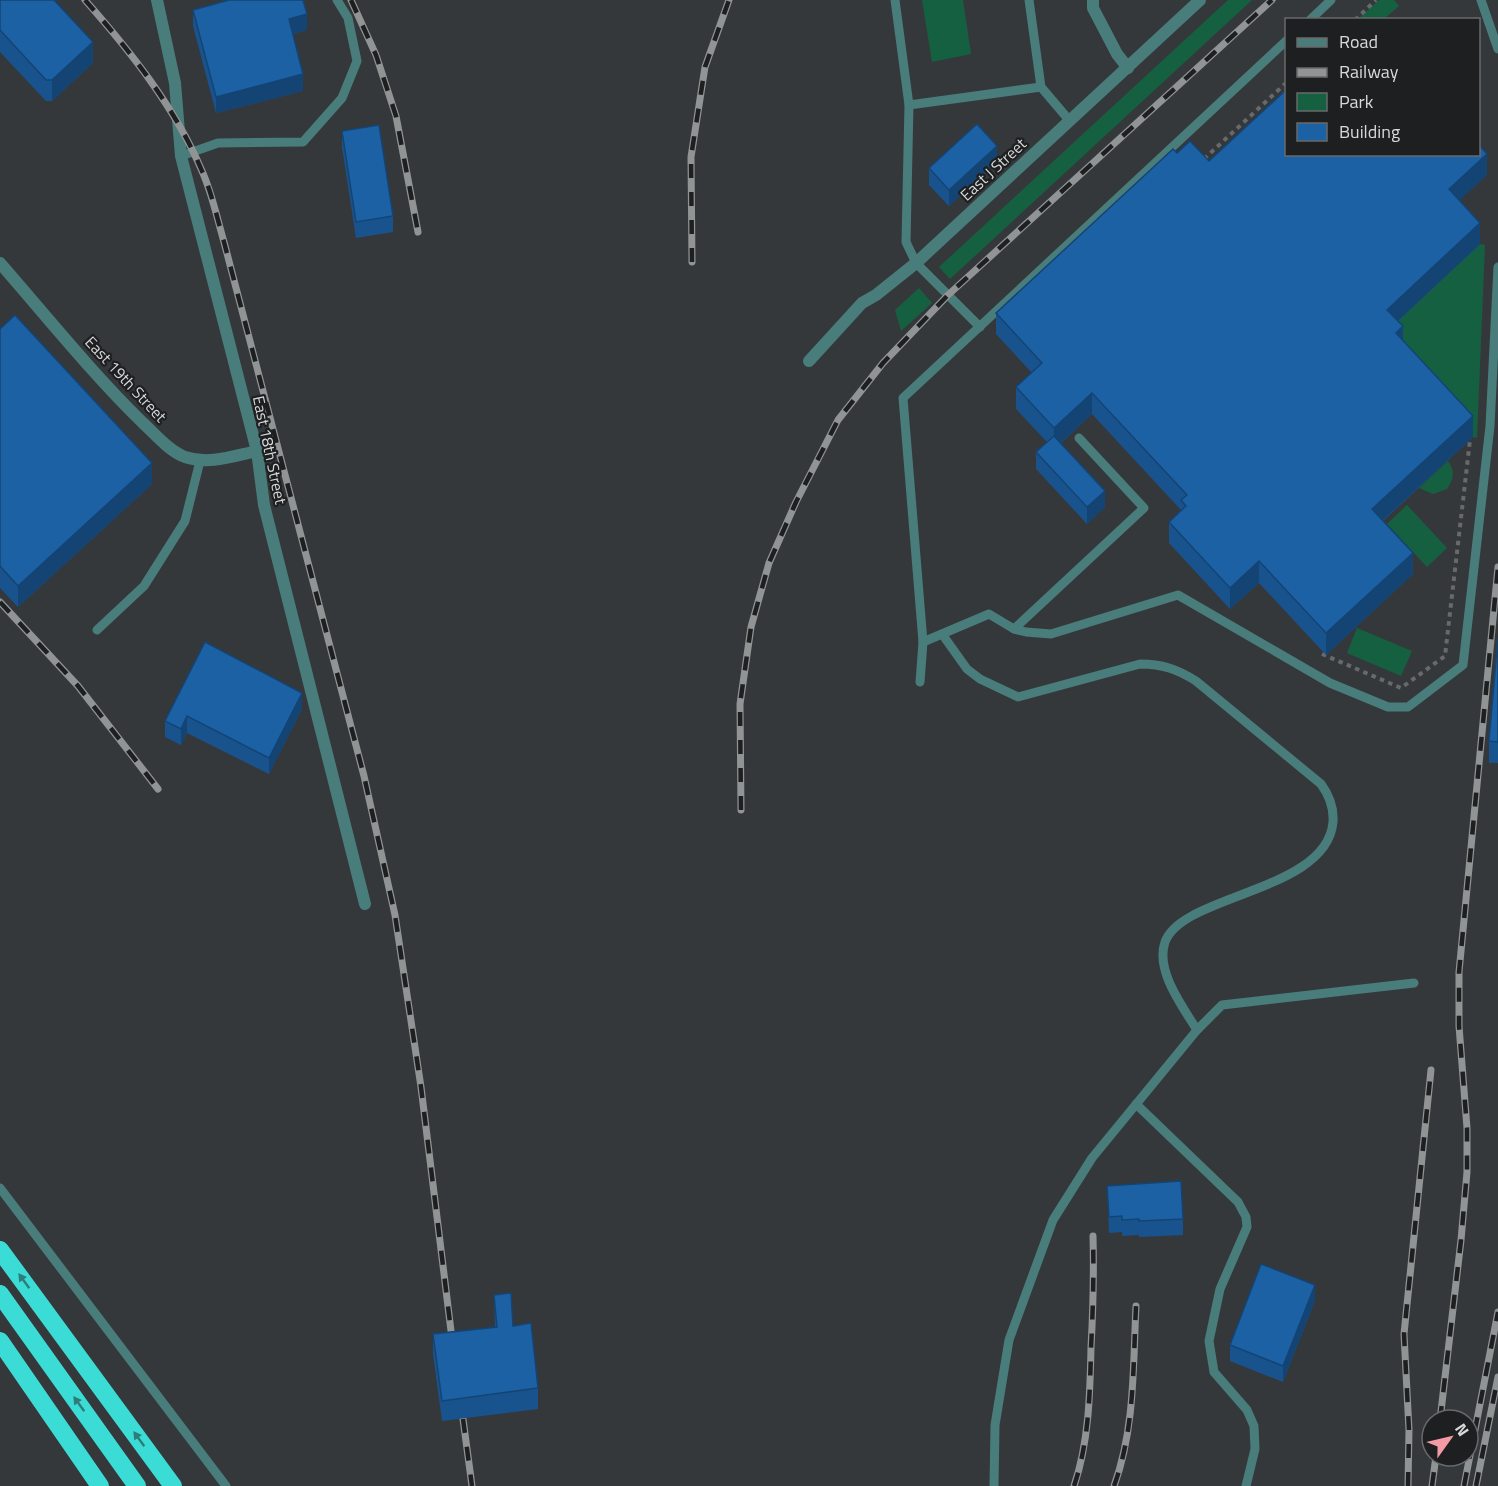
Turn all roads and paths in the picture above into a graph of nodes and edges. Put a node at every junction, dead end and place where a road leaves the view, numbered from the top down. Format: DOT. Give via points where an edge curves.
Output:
graph roads {
  1 [pos="157,0"];
  2 [pos="337,0"];
  3 [pos="895,0"];
  4 [pos="1029,0"];
  5 [pos="1093,0"];
  6 [pos="1200,0"];
  7 [pos="1331,0"];
  8 [pos="1376,0"];
  9 [pos="1481,0"];
  10 [pos="1312,18"];
  11 [pos="1357,18"];
  12 [pos="1285,43"];
  13 [pos="1498,49"];
  14 [pos="1128,68"];
  15 [pos="1285,85"];
  16 [pos="1041,87"];
  17 [pos="909,105"];
  18 [pos="1069,120"];
  19 [pos="181,156"];
  20 [pos="1204,159"];
  21 [pos="0,263"];
  22 [pos="916,263"];
  23 [pos="1498,267"];
  24 [pos="980,327"];
  25 [pos="809,362"];
  26 [pos="1079,438"];
  27 [pos="1470,440"];
  28 [pos="256,451"];
  29 [pos="201,461"];
  30 [pos="1014,629"];
  31 [pos="97,630"];
  32 [pos="942,634"];
  33 [pos="923,642"];
  34 [pos="1322,654"];
  35 [pos="920,682"];
  36 [pos="365,904"];
  37 [pos="1414,983"];
  38 [pos="1197,1030"];
  39 [pos="1136,1104"];
  40 [pos="0,1188"];
  41 [pos="0,1250"];
  42 [pos="0,1294"];
  43 [pos="0,1341"];
  44 [pos="99,1486"];
  45 [pos="137,1486"];
  46 [pos="173,1486"];
  47 [pos="226,1486"];
  48 [pos="994,1486"];
  49 [pos="1246,1486"];
  1 -- 19 [label="street, East 18th Street" via="175,83"];
  2 -- 19 [label="lane" via="348,18 357,60 342,98 303,142 218,142"];
  3 -- 17 [label="lane"];
  4 -- 16 [label="lane"];
  5 -- 14 [label="street" via="1093,8"];
  6 -- 14 [label="street, East J Street"];
  7 -- 10 [label="lane"];
  8 -- 11 [label="path"];
  9 -- 13 [label="lane"];
  12 -- 24 [label="lane"];
  14 -- 18 [label="street, East J Street"];
  15 -- 20 [label="path"];
  16 -- 17 [label="lane"];
  16 -- 18 [label="lane"];
  17 -- 22 [label="lane" via="906,242"];
  18 -- 22 [label="street, East J Street"];
  19 -- 28 [label="street, East 18th Street"];
  21 -- 29 [label="street, East 19th Street" via="115,396 161,441 182,456"];
  22 -- 24 [label="lane"];
  22 -- 25 [label="street, East J Street" via="862,303"];
  23 -- 30 [label="lane" via="1490,426 1463,665 1408,707 1388,707 1330,683 1178,595 1051,634"];
  24 -- 33 [label="lane" via="903,398"];
  26 -- 30 [label="lane" via="1144,508"];
  27 -- 34 [label="path" via="1445,656 1401,688"];
  28 -- 29 [label="street, East 19th Street"];
  28 -- 36 [label="street, East 18th Street" via="264,505"];
  29 -- 31 [label="lane" via="185,521 144,586"];
  30 -- 32 [label="lane" via="988,614"];
  32 -- 33 [label="lane"];
  32 -- 38 [label="lane" via="967,669 980,680 1018,697 1140,664 1175,669 1196,681 1321,784 1328,794 1334,817 1332,831 1318,854 1275,882 1193,915 1165,942 1166,970 1172,989"];
  33 -- 35 [label="lane"];
  37 -- 38 [label="lane" via="1222,1005"];
  38 -- 39 [label="lane"];
  39 -- 48 [label="lane" via="1092,1158 1053,1220 1009,1340 995,1425"];
  39 -- 49 [label="lane" via="1238,1202 1246,1217 1247,1227 1220,1289 1209,1341 1214,1372 1247,1410 1254,1426 1255,1449"];
  40 -- 47 [label="lane"];
  46 -- 41 [label="highway, one-way"];
  45 -- 42 [label="highway, one-way"];
  43 -- 44 [label="highway"];
}
